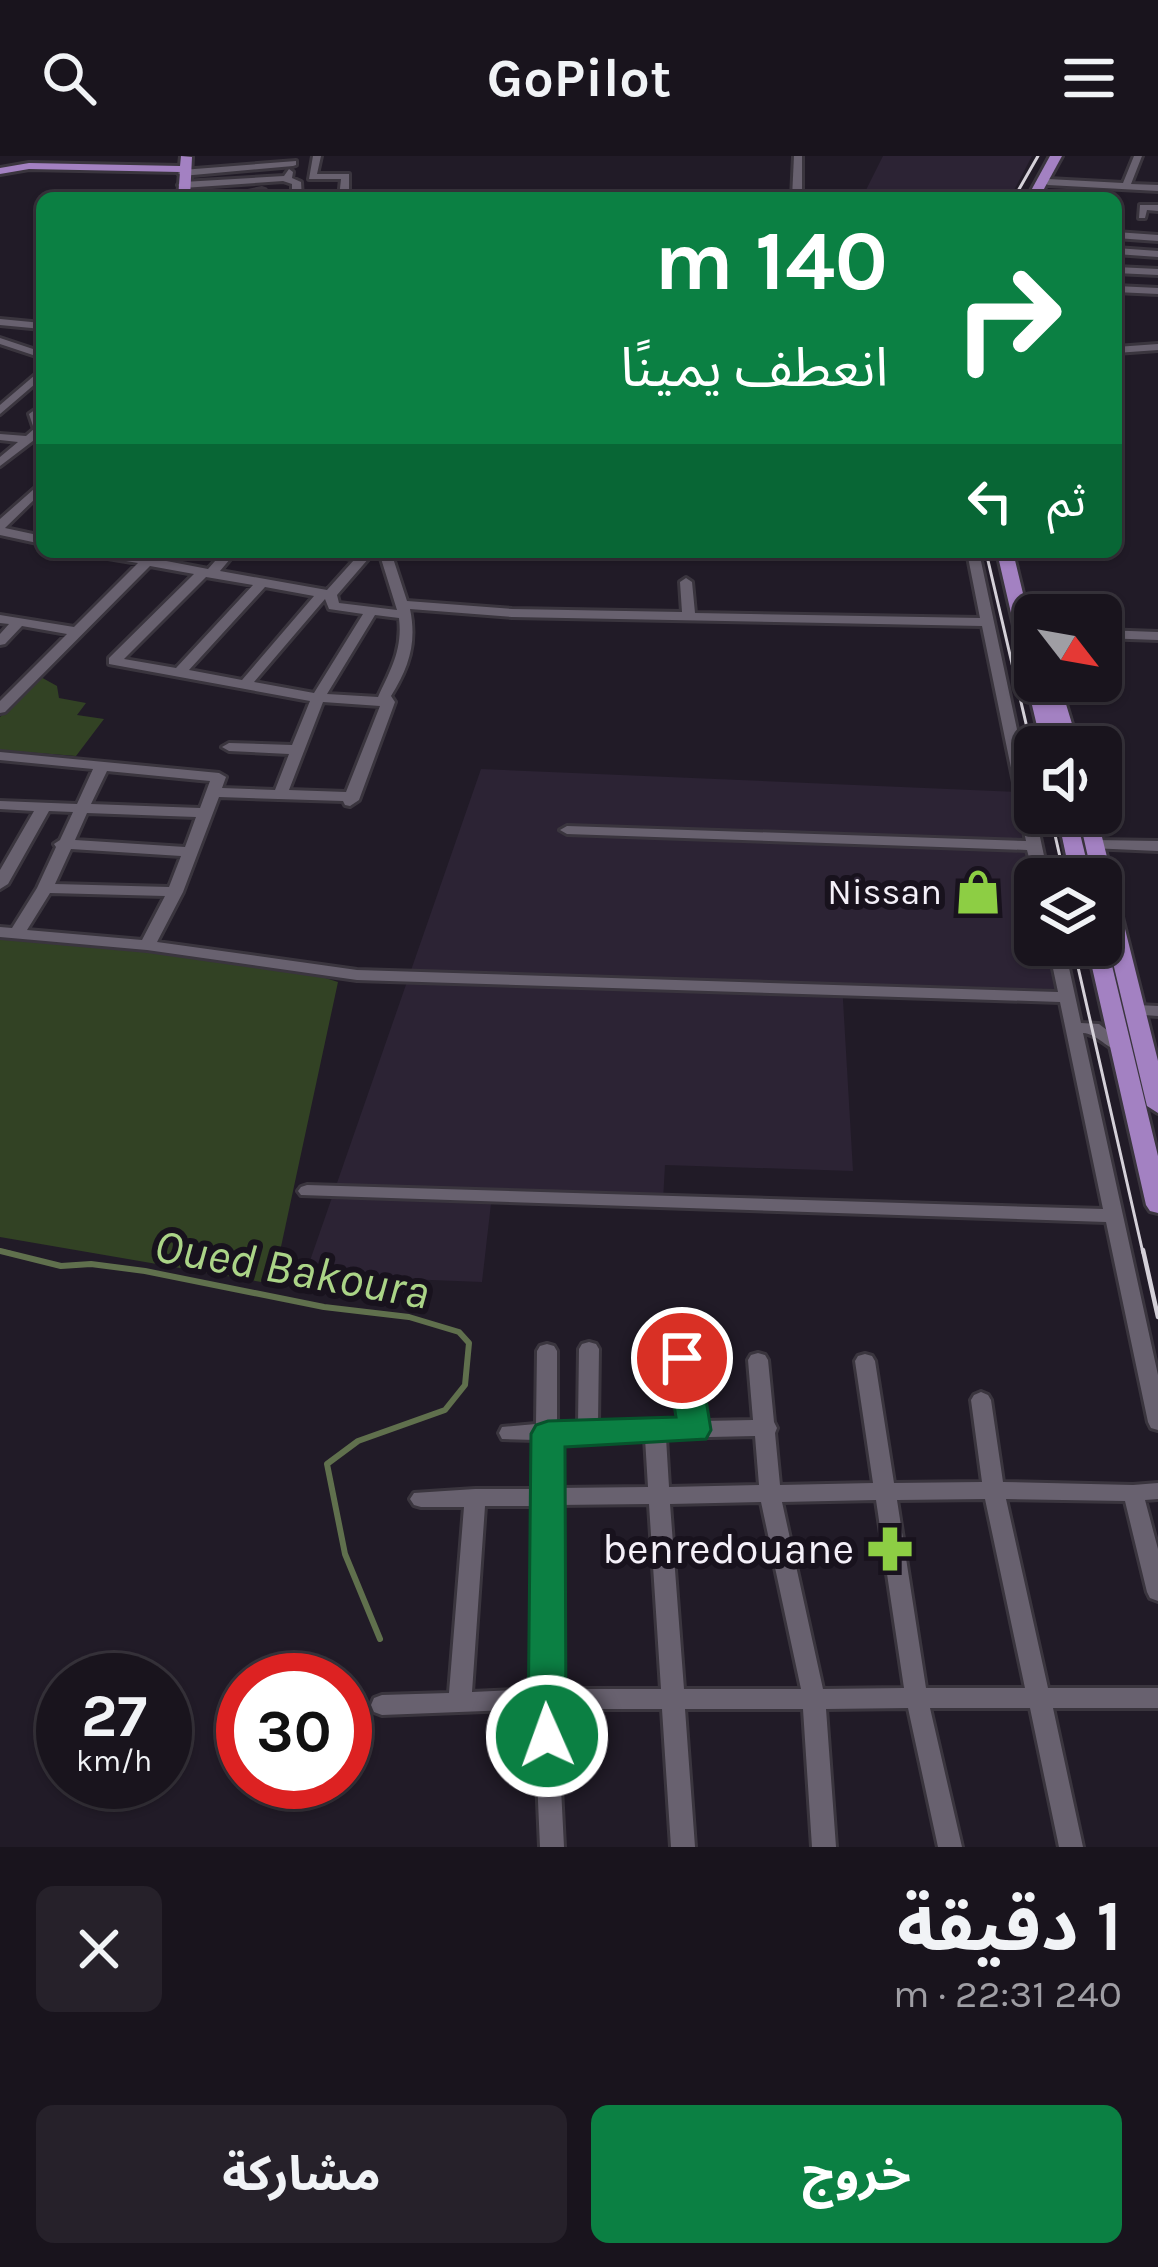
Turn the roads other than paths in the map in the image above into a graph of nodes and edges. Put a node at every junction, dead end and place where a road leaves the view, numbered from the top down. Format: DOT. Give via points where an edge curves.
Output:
graph roads {
  1 [pos="172,156"];
  2 [pos="218,156"];
  3 [pos="317,156"];
  4 [pos="798,156"];
  5 [pos="1060,156"];
  6 [pos="1137,158"];
  7 [pos="294,159"];
  8 [pos="1158,161"];
  9 [pos="214,169"];
  10 [pos="0,171"];
  11 [pos="184,173"];
  12 [pos="287,178"];
  13 [pos="1048,182"];
  14 [pos="1158,188"];
  15 [pos="1128,191"];
  16 [pos="297,192"];
  17 [pos="345,192"];
  18 [pos="797,192"];
  19 [pos="1041,192"];
  20 [pos="1042,192"];
  21 [pos="1158,198"];
  22 [pos="1158,208"];
  23 [pos="1142,216"];
  24 [pos="1122,235"];
  25 [pos="1158,238"];
  26 [pos="1122,251"];
  27 [pos="1158,254"];
  28 [pos="1122,270"];
  29 [pos="1158,272"];
  30 [pos="1122,289"];
  31 [pos="1158,291"];
  32 [pos="0,322"];
  33 [pos="36,325"];
  34 [pos="0,341"];
  35 [pos="1158,347"];
  36 [pos="1122,350"];
  37 [pos="36,353"];
  38 [pos="36,377"];
  39 [pos="0,410"];
  40 [pos="36,433"];
  41 [pos="0,436"];
  42 [pos="26,440"];
  43 [pos="36,441"];
  44 [pos="0,464"];
  45 [pos="36,491"];
  46 [pos="0,528"];
  47 [pos="36,538"];
  48 [pos="149,558"];
  49 [pos="154,558"];
  50 [pos="223,558"];
  51 [pos="363,558"];
  52 [pos="387,558"];
  53 [pos="974,558"];
  54 [pos="1006,558"];
  55 [pos="1020,558"];
  56 [pos="206,573"];
  57 [pos="686,582"];
  58 [pos="262,583"];
  59 [pos="326,594"];
  60 [pos="1015,594"];
  61 [pos="1029,594"];
  62 [pos="402,609"];
  63 [pos="371,611"];
  64 [pos="689,618"];
  65 [pos="0,619"];
  66 [pos="18,622"];
  67 [pos="987,622"];
  68 [pos="75,631"];
  69 [pos="1122,635"];
  70 [pos="1158,636"];
  71 [pos="0,641"];
  72 [pos="179,673"];
  73 [pos="0,681"];
  74 [pos="22,685"];
  75 [pos="245,685"];
  76 [pos="318,698"];
  77 [pos="388,702"];
  78 [pos="0,709"];
  79 [pos="229,747"];
  80 [pos="298,750"];
  81 [pos="0,756"];
  82 [pos="101,767"];
  83 [pos="212,792"];
  84 [pos="281,793"];
  85 [pos="0,805"];
  86 [pos="80,806"];
  87 [pos="44,808"];
  88 [pos="204,813"];
  89 [pos="567,830"];
  90 [pos="1092,834"];
  91 [pos="62,844"];
  92 [pos="1095,844"];
  93 [pos="1034,846"];
  94 [pos="1158,846"];
  95 [pos="187,852"];
  96 [pos="1037,858"];
  97 [pos="0,884"];
  98 [pos="45,888"];
  99 [pos="176,892"];
  100 [pos="8,933"];
  101 [pos="147,945"];
  102 [pos="1060,966"];
  103 [pos="1109,966"];
  104 [pos="1066,997"];
  105 [pos="1135,1010"];
  106 [pos="1084,1028"];
  107 [pos="1120,1046"];
  108 [pos="1158,1106"];
  109 [pos="307,1191"];
  110 [pos="1158,1205"];
  111 [pos="1114,1216"];
  112 [pos="589,1348"];
  113 [pos="547,1351"];
  114 [pos="682,1358"];
  115 [pos="758,1360"];
  116 [pos="865,1361"];
  117 [pos="981,1400"];
  118 [pos="1158,1421"];
  119 [pos="766,1428"];
  120 [pos="694,1430"];
  121 [pos="509,1432"];
  122 [pos="655,1432"];
  123 [pos="588,1433"];
  124 [pos="548,1434"];
  125 [pos="994,1490"];
  126 [pos="1158,1491"];
  127 [pos="770,1492"];
  128 [pos="887,1492"];
  129 [pos="1132,1492"];
  130 [pos="656,1493"];
  131 [pos="475,1497"];
  132 [pos="546,1498"];
  133 [pos="422,1499"];
  134 [pos="1158,1592"];
  135 [pos="916,1695"];
  136 [pos="674,1698"];
  137 [pos="814,1698"];
  138 [pos="1158,1698"];
  139 [pos="545,1699"];
  140 [pos="1036,1699"];
  141 [pos="460,1700"];
  142 [pos="382,1705"];
  143 [pos="552,1847"];
  144 [pos="683,1847"];
  145 [pos="824,1847"];
  146 [pos="950,1847"];
  147 [pos="1071,1847"];
  1 -- 11 [label="street"];
  2 -- 9 [label="street"];
  3 -- 17 [label="street" via="312,177 346,176"];
  4 -- 18 [label="street"];
  5 -- 13 [label="main road"];
  5 -- 19 [label="main road"];
  6 -- 8 [label="street"];
  6 -- 15 [label="street"];
  7 -- 9 [label="street"];
  7 -- 12 [label="street"];
  9 -- 11 [label="street"];
  10 -- 11 [label="main road"];
  11 -- 12 [label="street"];
  12 -- 16 [label="street"];
  13 -- 15 [label="street"];
  13 -- 20 [label="main road"];
  14 -- 15 [label="street"];
  15 -- 21 [label="street"];
  22 -- 23 [label="street" via="1143,207"];
  24 -- 25 [label="street"];
  26 -- 27 [label="street"];
  28 -- 29 [label="street"];
  30 -- 31 [label="street"];
  32 -- 33 [label="street"];
  34 -- 37 [label="street"];
  35 -- 36 [label="street"];
  38 -- 39 [label="street"];
  40 -- 42 [label="street"];
  41 -- 42 [label="street"];
  42 -- 43 [label="street"];
  42 -- 44 [label="street"];
  45 -- 46 [label="street"];
  46 -- 47 [label="street"];
  48 -- 68 [label="street"];
  49 -- 56 [label="street"];
  50 -- 56 [label="street"];
  51 -- 59 [label="street"];
  52 -- 62 [label="street"];
  53 -- 67 [label="street"];
  54 -- 60 [label="main road"];
  55 -- 61 [label="main road"];
  56 -- 58 [label="street"];
  56 -- 72 [label="street" via="114,661"];
  57 -- 64 [label="street"];
  58 -- 59 [label="street"];
  58 -- 72 [label="street"];
  59 -- 63 [label="street" via="334,606"];
  59 -- 75 [label="street"];
  62 -- 63 [label="street"];
  62 -- 64 [label="street"];
  62 -- 77 [label="street" via="411,641"];
  63 -- 76 [label="street"];
  64 -- 67 [label="street"];
  65 -- 66 [label="street"];
  66 -- 68 [label="street"];
  66 -- 71 [label="street"];
  67 -- 93 [label="street"];
  68 -- 74 [label="street"];
  69 -- 70 [label="street"];
  72 -- 75 [label="street"];
  73 -- 74 [label="street"];
  74 -- 78 [label="street"];
  75 -- 76 [label="street"];
  76 -- 77 [label="street"];
  76 -- 80 [label="street"];
  77 -- 84 [label="street" via="352,799"];
  79 -- 80 [label="street"];
  80 -- 84 [label="street"];
  81 -- 82 [label="street"];
  82 -- 83 [label="street" via="218,777"];
  82 -- 86 [label="street"];
  83 -- 84 [label="street"];
  83 -- 88 [label="street"];
  85 -- 87 [label="street"];
  86 -- 87 [label="street"];
  86 -- 88 [label="street"];
  86 -- 91 [label="street"];
  87 -- 97 [label="street"];
  88 -- 95 [label="street"];
  89 -- 93 [label="street"];
  90 -- 92 [label="main road"];
  91 -- 95 [label="street"];
  91 -- 98 [label="street"];
  92 -- 94 [label="street"];
  92 -- 105 [label="main road"];
  93 -- 96 [label="street"];
  95 -- 99 [label="street"];
  98 -- 99 [label="street"];
  98 -- 100 [label="street"];
  99 -- 101 [label="street"];
  100 -- 101 [label="street"];
  101 -- 104 [label="street" via="376,976"];
  102 -- 104 [label="street"];
  103 -- 105 [label="main road"];
  104 -- 106 [label="street"];
  105 -- 106 [label="street"];
  105 -- 107 [label="main road"];
  105 -- 108 [label="main road"];
  106 -- 107 [label="street"];
  106 -- 111 [label="street"];
  107 -- 110 [label="main road"];
  109 -- 111 [label="street"];
  111 -- 118 [label="street"];
  112 -- 123 [label="street"];
  113 -- 124 [label="street"];
  114 -- 120 [label="street"];
  115 -- 119 [label="street"];
  116 -- 128 [label="street"];
  117 -- 125 [label="street"];
  119 -- 120 [label="street"];
  119 -- 127 [label="street"];
  120 -- 122 [label="street"];
  121 -- 124 [label="street"];
  122 -- 123 [label="street"];
  122 -- 130 [label="street"];
  123 -- 124 [label="street"];
  124 -- 132 [label="street"];
  125 -- 128 [label="street"];
  125 -- 129 [label="street"];
  125 -- 140 [label="street"];
  126 -- 129 [label="street"];
  127 -- 128 [label="street"];
  127 -- 130 [label="street"];
  127 -- 137 [label="street"];
  128 -- 135 [label="street"];
  129 -- 134 [label="street"];
  130 -- 132 [label="street"];
  130 -- 136 [label="street"];
  131 -- 132 [label="street"];
  131 -- 133 [label="street"];
  131 -- 141 [label="street"];
  132 -- 139 [label="street"];
  135 -- 137 [label="street"];
  135 -- 140 [label="street"];
  135 -- 146 [label="street"];
  136 -- 137 [label="street"];
  136 -- 139 [label="street"];
  136 -- 144 [label="street"];
  137 -- 145 [label="street"];
  138 -- 140 [label="street"];
  139 -- 141 [label="street"];
  139 -- 143 [label="street"];
  140 -- 147 [label="street"];
  141 -- 142 [label="street"];
}
